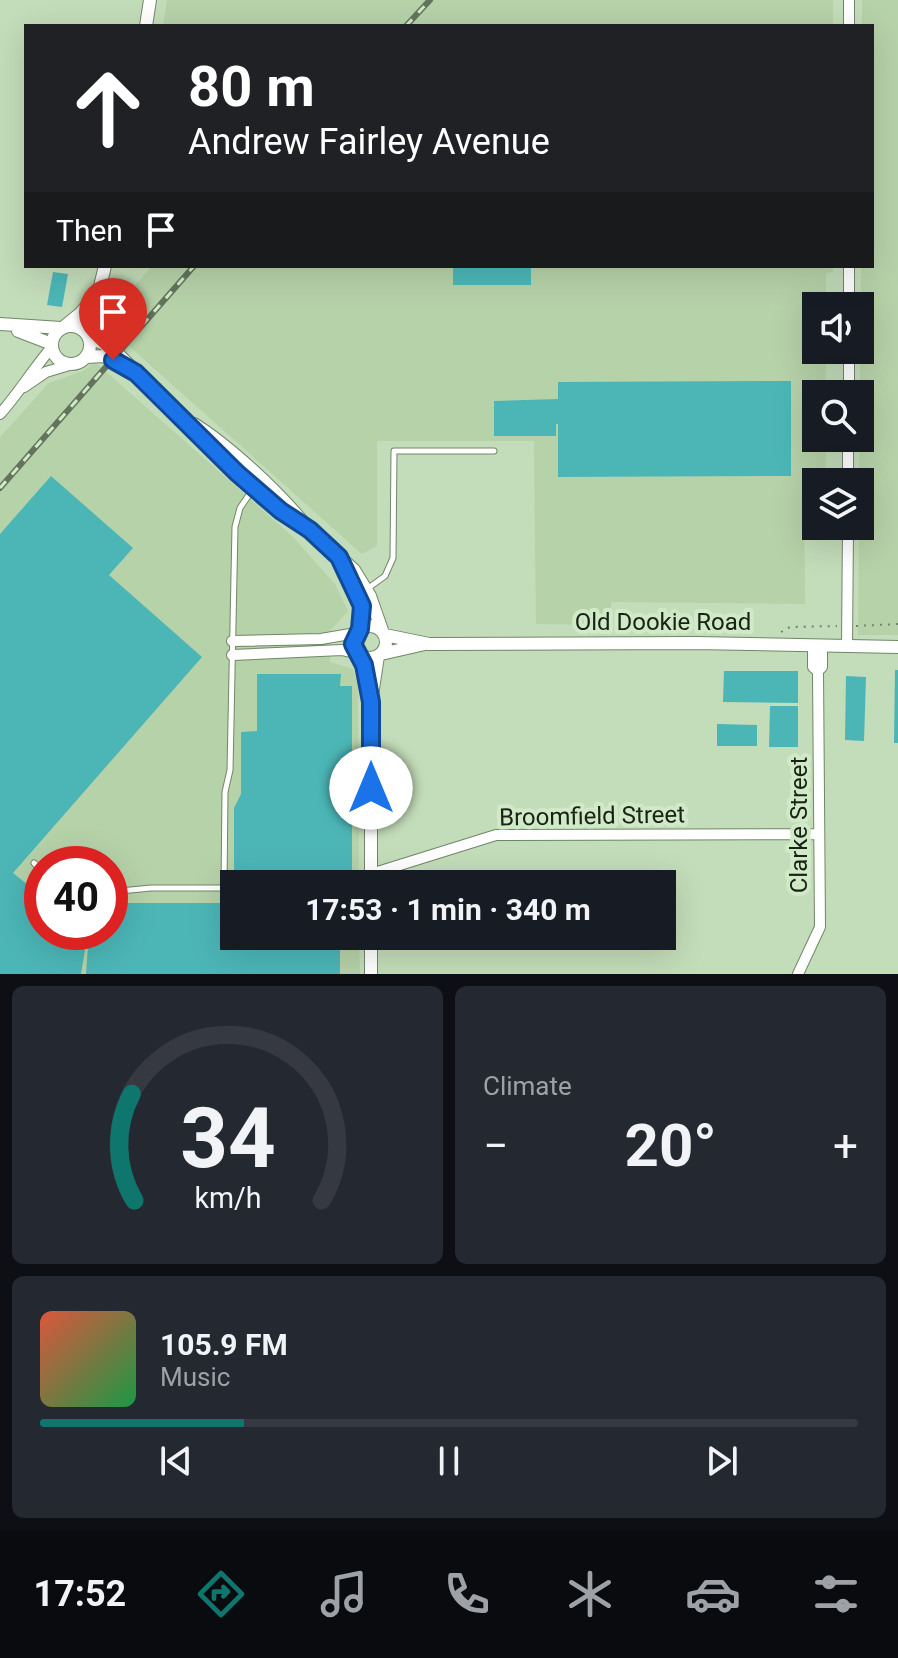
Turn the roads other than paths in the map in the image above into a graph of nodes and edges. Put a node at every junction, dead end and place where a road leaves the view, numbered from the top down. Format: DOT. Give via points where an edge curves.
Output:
graph roads {
  1 [pos="150,0"];
  2 [pos="849,0"];
  3 [pos="146,24"];
  4 [pos="849,24"];
  5 [pos="849,268"];
  6 [pos="105,270"];
  7 [pos="849,292"];
  8 [pos="0,325"];
  9 [pos="63,327"];
  10 [pos="88,336"];
  11 [pos="52,346"];
  12 [pos="81,360"];
  13 [pos="136,373"];
  14 [pos="23,389"];
  15 [pos="0,414"];
  16 [pos="494,451"];
  17 [pos="257,484"];
  18 [pos="848,540"];
  19 [pos="339,557"];
  20 [pos="366,589"];
  21 [pos="358,631"];
  22 [pos="384,634"];
  23 [pos="232,641"];
  24 [pos="429,644"];
  25 [pos="817,645"];
  26 [pos="847,646"];
  27 [pos="898,647"];
  28 [pos="232,655"];
  29 [pos="359,655"];
  30 [pos="380,655"];
  31 [pos="371,702"];
  32 [pos="819,834"];
  33 [pos="371,870"];
  34 [pos="397,870"];
  35 [pos="128,890"];
  36 [pos="371,950"];
  37 [pos="371,974"];
  38 [pos="798,974"];
  1 -- 3 [label="street"];
  2 -- 4 [label="street"];
  5 -- 7 [label="street"];
  6 -- 9 [label="street" via="98,292"];
  6 -- 10 [label="street"];
  8 -- 9 [label="street"];
  8 -- 11 [label="street"];
  9 -- 10 [label="street" via="80,328"];
  9 -- 11 [label="street"];
  10 -- 12 [label="street" via="90,347"];
  10 -- 13 [label="street"];
  11 -- 12 [label="street" via="60,361"];
  11 -- 14 [label="street"];
  12 -- 13 [label="street" via="103,356"];
  12 -- 14 [label="street" via="46,372"];
  13 -- 17 [label="street" via="184,419 209,434"];
  14 -- 15 [label="street"];
  16 -- 20 [label="lane" via="394,451 393,558 385,576"];
  17 -- 19 [label="street" via="288,503"];
  17 -- 23 [label="lane" via="240,508 235,527"];
  18 -- 26 [label="street"];
  19 -- 20 [label="street"];
  19 -- 21 [label="street" via="362,602"];
  20 -- 22 [label="street"];
  21 -- 22 [label="street" via="375,627"];
  21 -- 23 [label="street" via="321,639"];
  21 -- 29 [label="street" via="353,644"];
  22 -- 24 [label="street, Old Dookie Road"];
  22 -- 30 [label="street"];
  23 -- 28 [label="lane"];
  24 -- 25 [label="street, Old Dookie Road"];
  24 -- 30 [label="street, Old Dookie Road"];
  25 -- 26 [label="street, Old Dookie Road"];
  25 -- 32 [label="street, Clarke Street" via="813,667 818,671"];
  26 -- 27 [label="street, Old Dookie Road"];
  28 -- 29 [label="street" via="342,650"];
  28 -- 35 [label="lane" via="224,888"];
  29 -- 30 [label="street"];
  29 -- 31 [label="street"];
  30 -- 31 [label="street"];
  31 -- 33 [label="street"];
  32 -- 34 [label="street, Broomfield Street" via="496,835"];
  32 -- 38 [label="street, Clarke Street" via="820,927"];
  36 -- 37 [label="street"];
}
